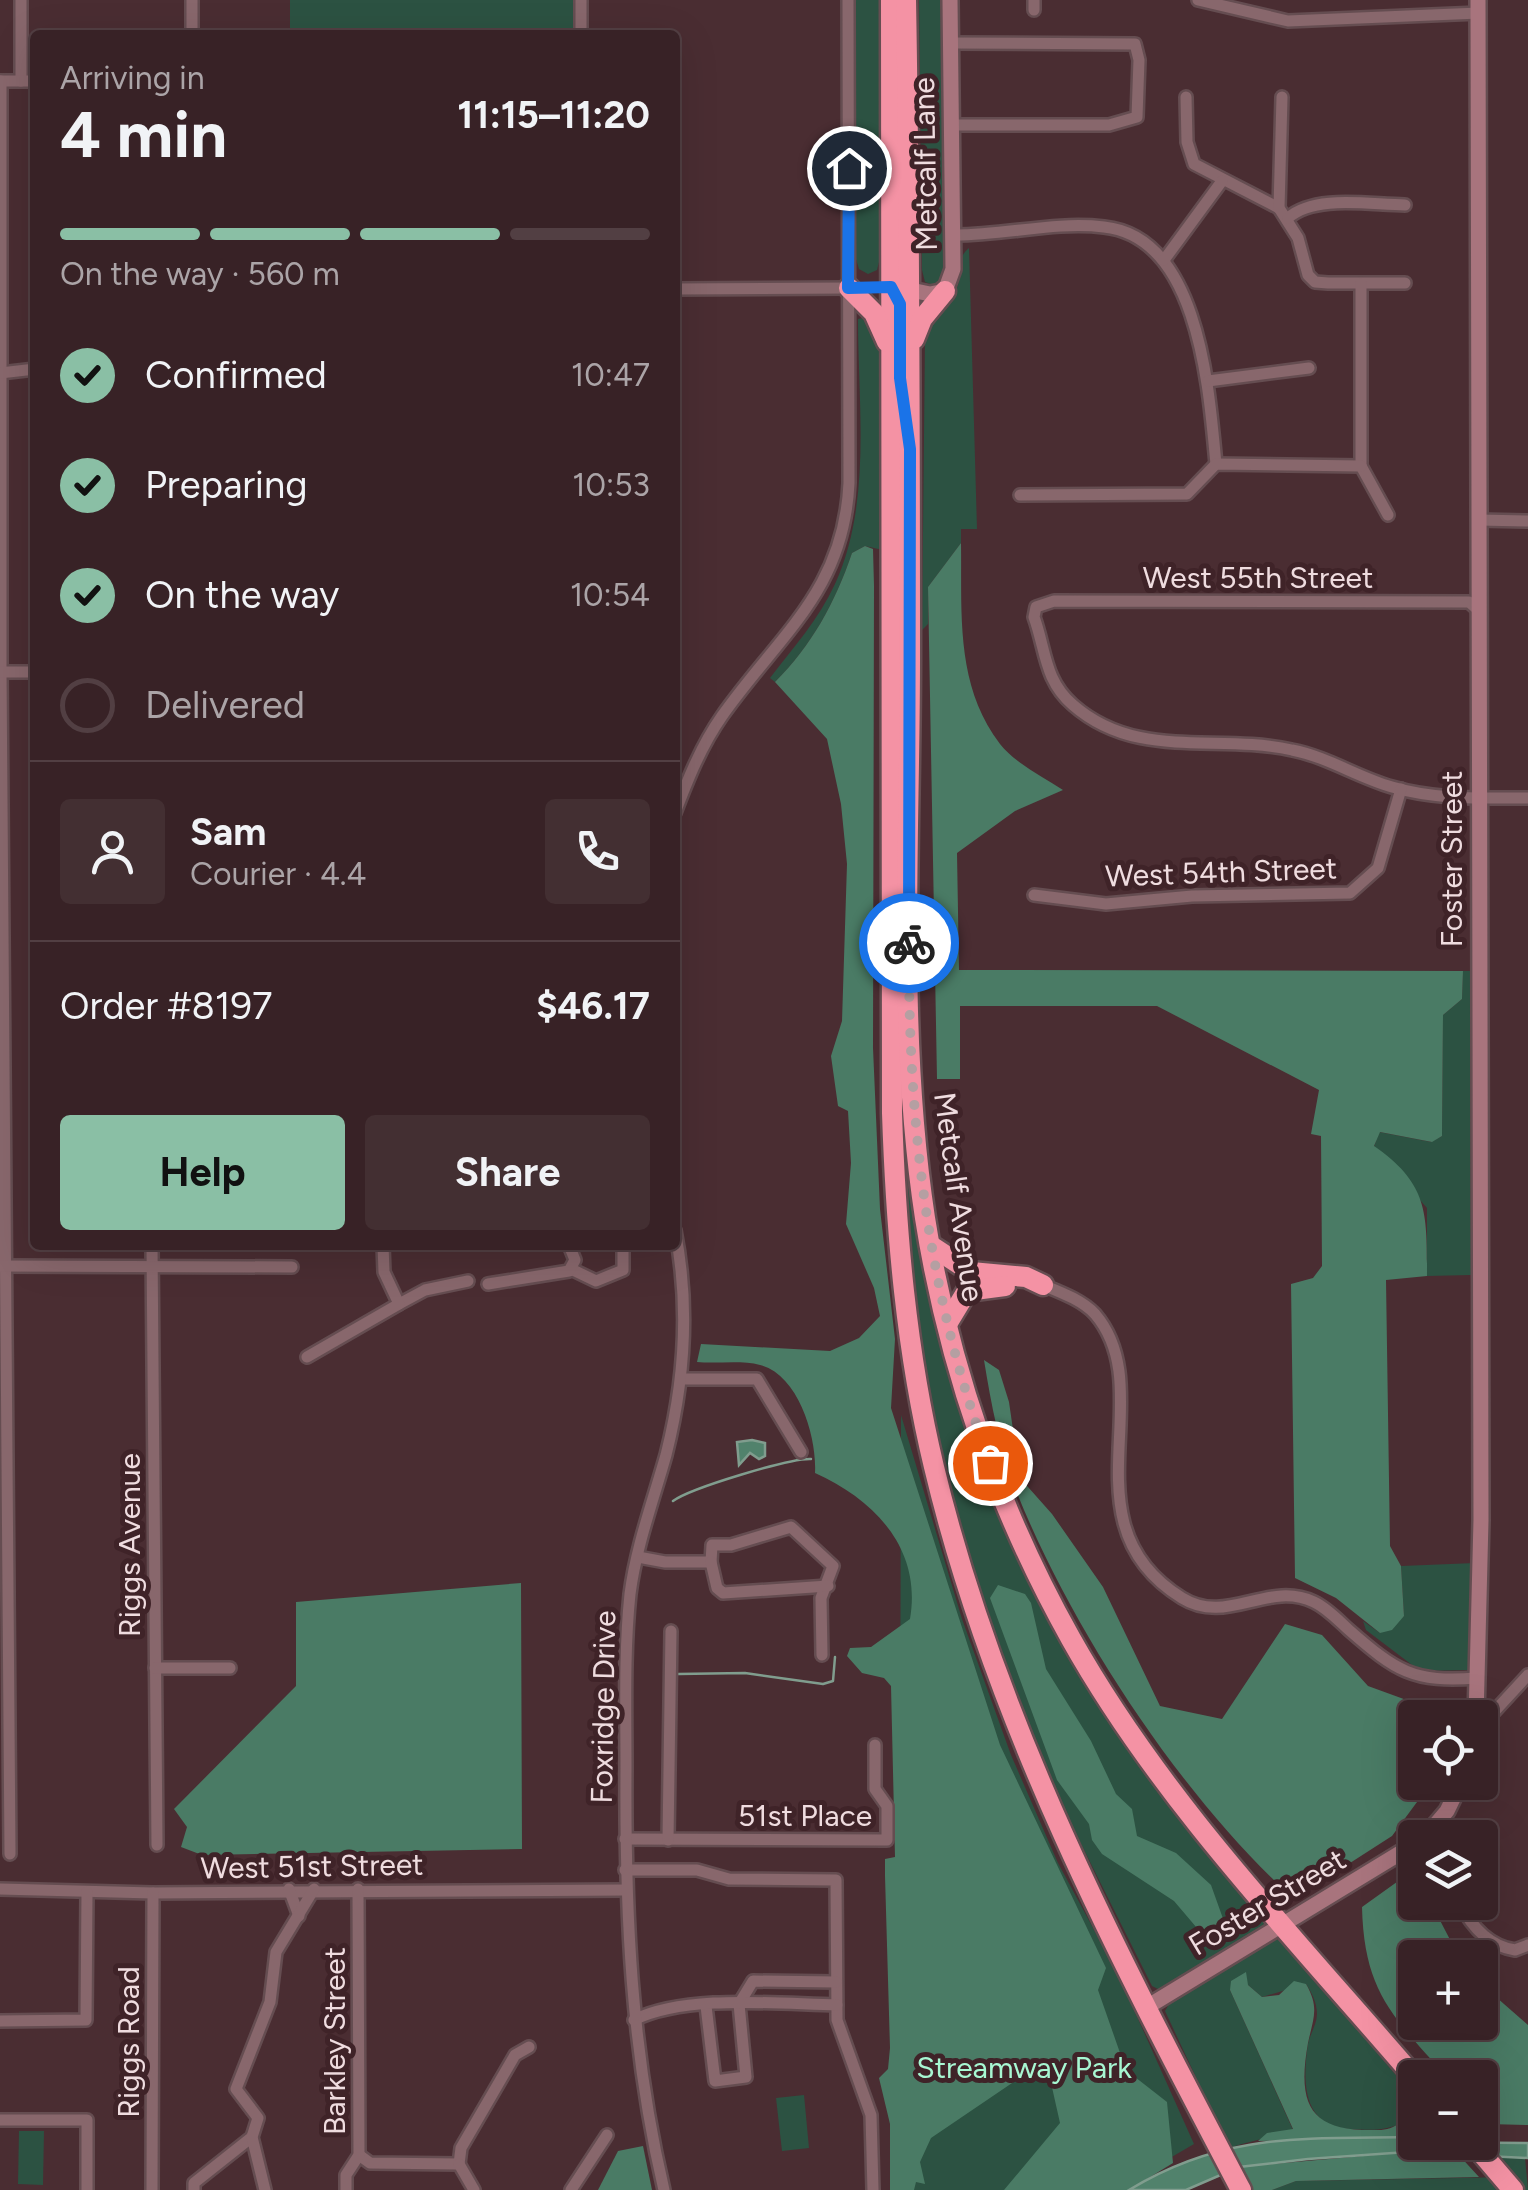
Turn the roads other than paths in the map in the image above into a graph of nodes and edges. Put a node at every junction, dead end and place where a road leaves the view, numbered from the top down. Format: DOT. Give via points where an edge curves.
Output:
graph roads {
  1 [pos="21,0"];
  2 [pos="192,0"];
  3 [pos="581,0"];
  4 [pos="848,0"];
  5 [pos="891,0"];
  6 [pos="906,0"];
  7 [pos="950,0"];
  8 [pos="1198,0"];
  9 [pos="1478,7"];
  10 [pos="192,30"];
  11 [pos="581,30"];
  12 [pos="951,43"];
  13 [pos="1,81"];
  14 [pos="28,81"];
  15 [pos="1186,98"];
  16 [pos="1282,98"];
  17 [pos="952,125"];
  18 [pos="1222,181"];
  19 [pos="1406,206"];
  20 [pos="1284,213"];
  21 [pos="952,235"];
  22 [pos="1164,260"];
  23 [pos="1405,283"];
  24 [pos="1361,284"];
  25 [pos="848,288"];
  26 [pos="901,288"];
  27 [pos="680,289"];
  28 [pos="945,291"];
  29 [pos="900,352"];
  30 [pos="1309,368"];
  31 [pos="30,370"];
  32 [pos="1,373"];
  33 [pos="1208,381"];
  34 [pos="910,449"];
  35 [pos="1216,464"];
  36 [pos="1361,466"];
  37 [pos="1020,495"];
  38 [pos="1388,515"];
  39 [pos="1479,520"];
  40 [pos="1528,520"];
  41 [pos="1478,610"];
  42 [pos="0,672"];
  43 [pos="30,672"];
  44 [pos="1401,789"];
  45 [pos="1480,798"];
  46 [pos="1528,798"];
  47 [pos="680,802"];
  48 [pos="1034,895"];
  49 [pos="930,1245"];
  50 [pos="152,1250"];
  51 [pos="383,1250"];
  52 [pos="571,1250"];
  53 [pos="623,1250"];
  54 [pos="678,1250"];
  55 [pos="3,1266"];
  56 [pos="152,1267"];
  57 [pos="292,1267"];
  58 [pos="571,1269"];
  59 [pos="468,1281"];
  60 [pos="488,1284"];
  61 [pos="1043,1285"];
  62 [pos="399,1304"];
  63 [pos="947,1324"];
  64 [pos="307,1357"];
  65 [pos="680,1379"];
  66 [pos="801,1452"];
  67 [pos="638,1557"];
  68 [pos="711,1562"];
  69 [pos="828,1586"];
  70 [pos="670,1632"];
  71 [pos="822,1656"];
  72 [pos="154,1668"];
  73 [pos="230,1668"];
  74 [pos="1528,1674"];
  75 [pos="1477,1678"];
  76 [pos="1478,1700"];
  77 [pos="1498,1708"];
  78 [pos="875,1744"];
  79 [pos="625,1839"];
  80 [pos="668,1840"];
  81 [pos="157,1845"];
  82 [pos="10,1854"];
  83 [pos="1398,1862"];
  84 [pos="625,1870"];
  85 [pos="0,1889"];
  86 [pos="289,1889"];
  87 [pos="314,1889"];
  88 [pos="358,1889"];
  89 [pos="625,1890"];
  90 [pos="88,1892"];
  91 [pos="153,1893"];
  92 [pos="299,1916"];
  93 [pos="1469,1920"];
  94 [pos="1284,1924"];
  95 [pos="1528,1945"];
  96 [pos="836,1982"];
  97 [pos="739,2004"];
  98 [pos="837,2005"];
  99 [pos="706,2006"];
  100 [pos="1147,2008"];
  101 [pos="634,2020"];
  102 [pos="0,2021"];
  103 [pos="529,2047"];
  104 [pos="1400,2060"];
  105 [pos="0,2120"];
  106 [pos="607,2135"];
  107 [pos="252,2137"];
  108 [pos="359,2155"];
  109 [pos="1487,2160"];
  110 [pos="459,2164"];
  111 [pos="472,2188"];
  112 [pos="87,2190"];
  113 [pos="152,2190"];
  114 [pos="194,2190"];
  115 [pos="265,2190"];
  116 [pos="346,2190"];
  117 [pos="571,2190"];
  118 [pos="664,2190"];
  119 [pos="873,2190"];
  120 [pos="1240,2190"];
  121 [pos="1513,2190"];
  1 -- 14 [label="street"];
  2 -- 10 [label="street"];
  3 -- 11 [label="street"];
  4 -- 25 [label="street"];
  5 -- 26 [label="highway, Metcalf Avenue"];
  6 -- 26 [label="highway, Metcalf Avenue"];
  7 -- 12 [label="street, Metcalf Lane"];
  8 -- 9 [label="street" via="1288,22"];
  9 -- 39 [label="street, Foster Street"];
  12 -- 17 [label="street, Metcalf Lane"];
  12 -- 17 [label="street" via="1103,41 1135,44 1139,60 1137,118 1127,122"];
  13 -- 14 [label="street"];
  13 -- 32 [label="street"];
  15 -- 18 [label="street" via="1188,154"];
  16 -- 20 [label="street"];
  17 -- 21 [label="street, Metcalf Lane"];
  18 -- 20 [label="street"];
  18 -- 22 [label="street"];
  19 -- 20 [label="street" via="1314,206"];
  20 -- 24 [label="street" via="1315,282"];
  21 -- 22 [label="street" via="1099,226 1134,234"];
  21 -- 28 [label="street, Metcalf Lane" via="953,269"];
  22 -- 33 [label="street"];
  23 -- 24 [label="street"];
  24 -- 36 [label="street"];
  25 -- 26 [label="highway"];
  25 -- 27 [label="street"];
  25 -- 29 [label="highway"];
  25 -- 47 [label="street" via="848,492 836,554 804,618 709,736"];
  26 -- 28 [label="street, Metcalf Lane"];
  26 -- 29 [label="highway, Metcalf Avenue"];
  26 -- 34 [label="highway" via="900,378"];
  28 -- 29 [label="highway"];
  29 -- 34 [label="highway, Metcalf Avenue"];
  29 -- 100 [label="highway, Metcalf Avenue" via="892,1114 914,1366 948,1521 1001,1688"];
  30 -- 33 [label="street"];
  31 -- 32 [label="street"];
  32 -- 42 [label="street"];
  33 -- 35 [label="street"];
  34 -- 49 [label="highway, Metcalf Avenue" via="910,1038"];
  35 -- 36 [label="street"];
  35 -- 37 [label="street" via="1187,494"];
  36 -- 38 [label="street"];
  39 -- 40 [label="street"];
  39 -- 41 [label="street, Foster Street"];
  41 -- 44 [label="street, West 55th Street" via="1469,602 1054,601 1036,607 1053,683 1112,731 1156,743 1291,749"];
  41 -- 45 [label="street, Foster Street"];
  42 -- 43 [label="street"];
  42 -- 55 [label="street"];
  44 -- 45 [label="street"];
  44 -- 48 [label="street, West 54th Street" via="1382,860 1372,878 1350,893 1106,904"];
  45 -- 46 [label="street"];
  45 -- 75 [label="street, Foster Street"];
  49 -- 61 [label="highway" via="970,1272 1026,1276"];
  49 -- 63 [label="highway, Metcalf Avenue"];
  50 -- 56 [label="street, Riggs Avenue"];
  51 -- 62 [label="street" via="384,1272"];
  52 -- 58 [label="street"];
  53 -- 58 [label="street" via="618,1275 596,1281"];
  54 -- 65 [label="street, Foxridge Drive" via="684,1292"];
  55 -- 56 [label="street"];
  55 -- 82 [label="street"];
  56 -- 57 [label="street"];
  56 -- 72 [label="street, Riggs Avenue"];
  58 -- 60 [label="street"];
  59 -- 62 [label="street" via="436,1286"];
  61 -- 63 [label="highway" via="975,1288 959,1298"];
  61 -- 75 [label="street" via="1093,1311 1114,1350 1121,1516 1132,1545 1164,1585 1212,1609 1277,1595 1305,1598 1406,1675"];
  62 -- 64 [label="street"];
  63 -- 94 [label="highway, Metcalf Avenue" via="999,1485 1070,1637 1153,1768"];
  65 -- 66 [label="street" via="757,1379"];
  65 -- 67 [label="street, Foxridge Drive"];
  67 -- 68 [label="street"];
  67 -- 79 [label="street, Foxridge Drive" via="626,1651"];
  68 -- 69 [label="street" via="724,1594"];
  68 -- 69 [label="street" via="712,1545 786,1526 833,1566"];
  69 -- 71 [label="street" via="821,1598"];
  70 -- 80 [label="street"];
  72 -- 73 [label="street"];
  72 -- 81 [label="street, Riggs Avenue"];
  74 -- 77 [label="street"];
  75 -- 76 [label="street, Foster Street"];
  78 -- 80 [label="street, 51st Place" via="875,1788 886,1806 887,1840"];
  79 -- 80 [label="street, 51st Place"];
  79 -- 84 [label="street, Foxridge Drive"];
  83 -- 94 [label="street, Foster Street"];
  84 -- 89 [label="street, Foxridge Drive"];
  84 -- 96 [label="street" via="836,1880"];
  85 -- 90 [label="street, West 51st Street"];
  86 -- 87 [label="street, West 51st Street"];
  86 -- 91 [label="street, West 51st Street"];
  86 -- 92 [label="street"];
  87 -- 88 [label="street, West 51st Street"];
  87 -- 92 [label="street"];
  88 -- 89 [label="street, West 51st Street"];
  88 -- 108 [label="street, Barkley Street"];
  89 -- 101 [label="street, Foxridge Drive"];
  90 -- 91 [label="street, West 51st Street"];
  90 -- 102 [label="street" via="86,2020"];
  91 -- 113 [label="street, Riggs Road"];
  92 -- 107 [label="street" via="276,1952 270,2002 236,2089 258,2118"];
  93 -- 95 [label="street" via="1494,1944 1515,1950"];
  94 -- 100 [label="street, Foster Street"];
  94 -- 104 [label="highway, Metcalf Avenue"];
  96 -- 97 [label="street" via="753,1981"];
  96 -- 98 [label="street"];
  97 -- 98 [label="street"];
  97 -- 99 [label="street"];
  97 -- 99 [label="street" via="746,2076 715,2080"];
  98 -- 119 [label="street" via="871,2115"];
  99 -- 101 [label="street" via="654,2011"];
  100 -- 120 [label="highway, Metcalf Avenue"];
  101 -- 118 [label="street, Foxridge Drive"];
  103 -- 110 [label="street" via="512,2059"];
  105 -- 112 [label="street" via="87,2120"];
  106 -- 117 [label="street"];
  107 -- 114 [label="street" via="194,2183"];
  107 -- 115 [label="street"];
  108 -- 110 [label="street" via="372,2164"];
  108 -- 116 [label="street, Barkley Street" via="346,2175"];
  109 -- 121 [label="highway"];
  110 -- 111 [label="street"];
}
